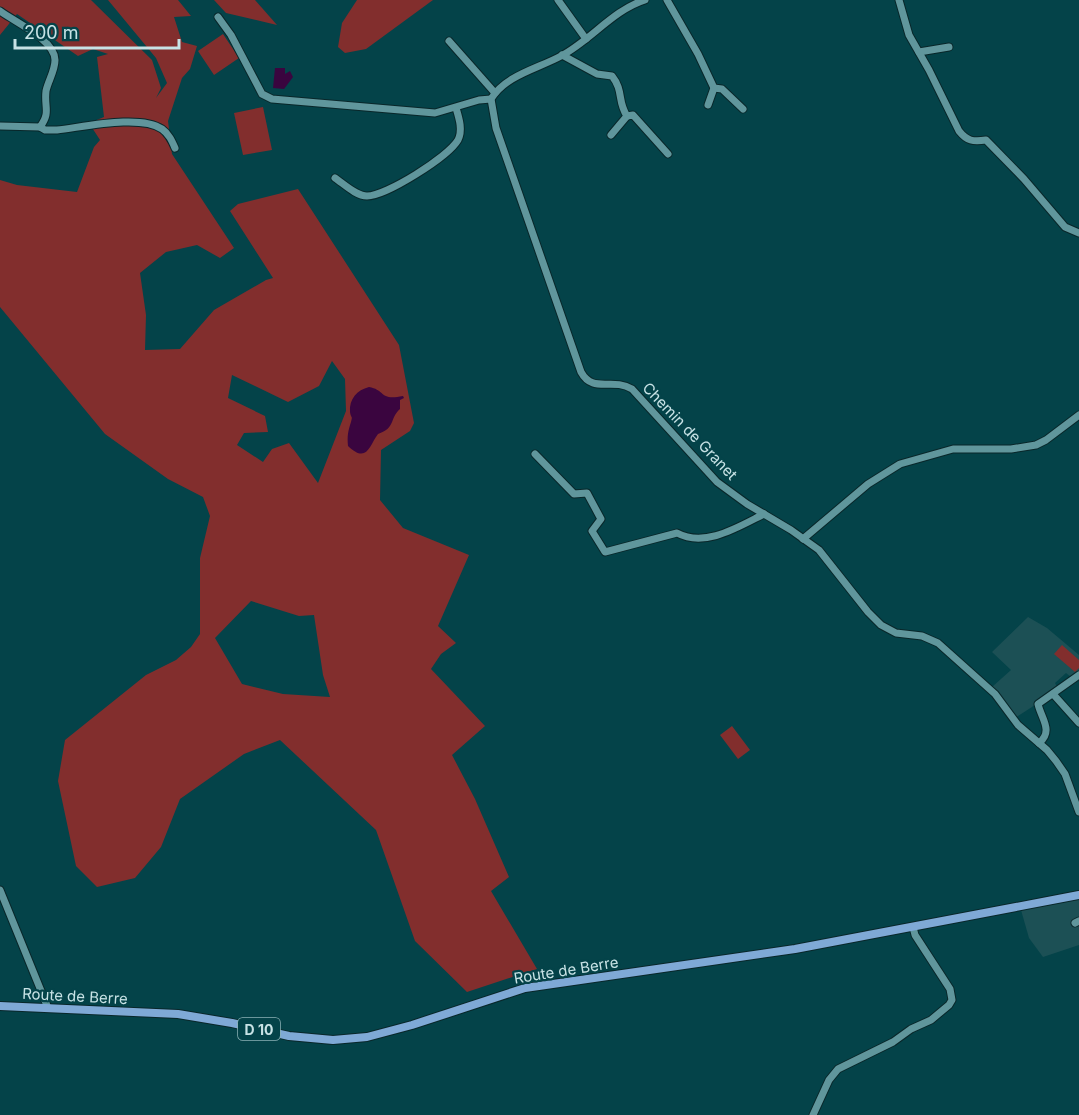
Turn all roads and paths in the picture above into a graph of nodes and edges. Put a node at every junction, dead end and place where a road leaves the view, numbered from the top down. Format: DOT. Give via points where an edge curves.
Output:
graph roads {
  1 [pos="558,0"];
  2 [pos="645,0"];
  3 [pos="667,0"];
  4 [pos="899,0"];
  5 [pos="0,11"];
  6 [pos="218,17"];
  7 [pos="586,39"];
  8 [pos="449,41"];
  9 [pos="949,46"];
  10 [pos="919,52"];
  11 [pos="562,55"];
  12 [pos="714,88"];
  13 [pos="493,96"];
  14 [pos="708,105"];
  15 [pos="456,108"];
  16 [pos="743,109"];
  17 [pos="627,116"];
  18 [pos="0,126"];
  19 [pos="40,127"];
  20 [pos="611,135"];
  21 [pos="176,148"];
  22 [pos="668,154"];
  23 [pos="335,178"];
  24 [pos="1079,233"];
  25 [pos="1079,414"];
  26 [pos="535,454"];
  27 [pos="764,514"];
  28 [pos="803,539"];
  29 [pos="1079,675"];
  30 [pos="1053,694"];
  31 [pos="1079,723"];
  32 [pos="1039,743"];
  33 [pos="1079,812"];
  34 [pos="0,890"];
  35 [pos="1079,893"];
  36 [pos="913,927"];
  37 [pos="0,1006"];
  38 [pos="48,1008"];
  39 [pos="813,1115"];
  1 -- 7 [label="street"];
  2 -- 7 [label="street"];
  3 -- 12 [label="street"];
  4 -- 10 [label="street" via="909,35"];
  5 -- 19 [label="street" via="44,40 54,52 46,91 47,117"];
  6 -- 15 [label="street" via="262,94 273,99 435,113"];
  7 -- 11 [label="street"];
  8 -- 13 [label="street" via="490,85"];
  9 -- 10 [label="street"];
  10 -- 24 [label="street" via="966,139 986,140 1065,227"];
  11 -- 13 [label="street" via="510,80"];
  11 -- 17 [label="street" via="597,74 612,76 619,85"];
  12 -- 14 [label="street"];
  12 -- 16 [label="street" via="722,89"];
  13 -- 15 [label="street"];
  13 -- 27 [label="street, Chemin de Granet" via="496,128 585,379 594,385 616,383 632,389 717,482"];
  15 -- 23 [label="street" via="460,131 457,141 423,170 369,196 360,195"];
  17 -- 20 [label="street"];
  17 -- 22 [label="street" via="633,115"];
  18 -- 19 [label="street"];
  19 -- 21 [label="street" via="57,130 140,121 163,130"];
  25 -- 28 [label="street" via="1036,445 953,449 900,464 868,484"];
  26 -- 27 [label="street" via="574,494 587,493 601,519 592,531 605,552 677,533 687,538 720,536"];
  27 -- 28 [label="street, Chemin de Granet"];
  28 -- 32 [label="street, Chemin de Granet" via="826,557 881,625 896,633 922,636 938,643 995,694 1018,725"];
  29 -- 30 [label="street"];
  30 -- 31 [label="street"];
  30 -- 32 [label="street" via="1038,705 1047,725"];
  32 -- 33 [label="street, Chemin de Granet" via="1065,774"];
  34 -- 38 [label="street"];
  35 -- 36 [label="main road, Route de Berre"];
  36 -- 38 [label="main road, Route de Berre / D 10" via="795,949 525,988 412,1025 333,1040 290,1036 178,1014"];
  36 -- 39 [label="street" via="950,989 952,1000 931,1020 838,1069"];
  37 -- 38 [label="main road, Route de Berre / D 10"];
}
